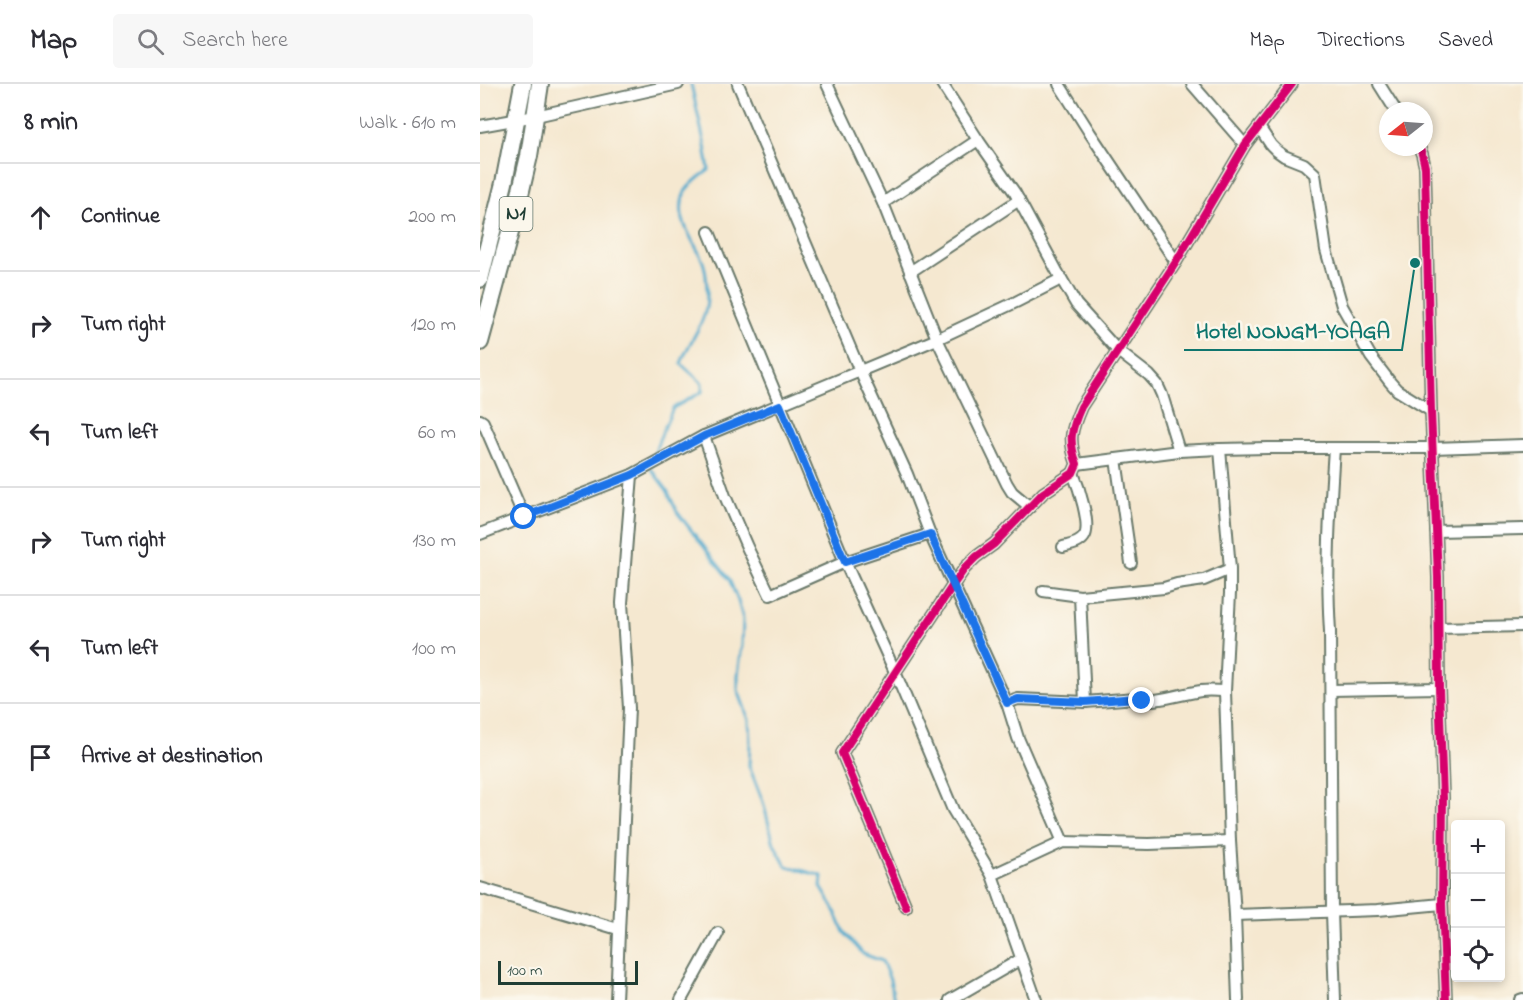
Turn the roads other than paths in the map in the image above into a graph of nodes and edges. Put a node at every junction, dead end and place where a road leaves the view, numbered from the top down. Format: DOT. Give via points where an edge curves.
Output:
graph roads {
  1 [pos="523,84"];
  2 [pos="540,84"];
  3 [pos="678,84"];
  4 [pos="738,84"];
  5 [pos="827,84"];
  6 [pos="942,84"];
  7 [pos="1059,84"];
  8 [pos="1192,84"];
  9 [pos="1292,84"];
  10 [pos="1379,84"];
  11 [pos="1390,102"];
  12 [pos="536,116"];
  13 [pos="517,119"];
  14 [pos="480,126"];
  15 [pos="1259,127"];
  16 [pos="978,141"];
  17 [pos="1245,145"];
  18 [pos="1422,156"];
  19 [pos="1019,200"];
  20 [pos="883,203"];
  21 [pos="709,232"];
  22 [pos="1176,262"];
  23 [pos="910,272"];
  24 [pos="480,279"];
  25 [pos="1061,279"];
  26 [pos="937,339"];
  27 [pos="480,342"];
  28 [pos="1118,351"];
  29 [pos="860,371"];
  30 [pos="780,405"];
  31 [pos="1431,411"];
  32 [pos="480,420"];
  33 [pos="704,436"];
  34 [pos="1523,445"];
  35 [pos="1334,448"];
  36 [pos="1433,448"];
  37 [pos="1220,449"];
  38 [pos="1179,451"];
  39 [pos="1116,459"];
  40 [pos="1075,469"];
  41 [pos="632,475"];
  42 [pos="1030,507"];
  43 [pos="524,517"];
  44 [pos="1523,529"];
  45 [pos="1436,531"];
  46 [pos="480,534"];
  47 [pos="930,534"];
  48 [pos="1063,547"];
  49 [pos="845,562"];
  50 [pos="1131,563"];
  51 [pos="1230,569"];
  52 [pos="953,585"];
  53 [pos="1043,591"];
  54 [pos="1080,596"];
  55 [pos="1523,626"];
  56 [pos="1438,628"];
  57 [pos="895,672"];
  58 [pos="1439,688"];
  59 [pos="1331,690"];
  60 [pos="1225,691"];
  61 [pos="1085,702"];
  62 [pos="1007,703"];
  63 [pos="1230,841"];
  64 [pos="1063,842"];
  65 [pos="992,875"];
  66 [pos="480,888"];
  67 [pos="1442,904"];
  68 [pos="906,907"];
  69 [pos="1332,912"];
  70 [pos="1235,915"];
  71 [pos="618,929"];
  72 [pos="718,933"];
  73 [pos="1021,959"];
  74 [pos="952,999"];
  75 [pos="616,1000"];
  76 [pos="681,1000"];
  77 [pos="1036,1000"];
  78 [pos="1238,1000"];
  79 [pos="1335,1000"];
  80 [pos="1446,1000"];
  1 -- 13 [label="highway, N1"];
  2 -- 12 [label="highway, N1"];
  3 -- 12 [label="street"];
  4 -- 29 [label="street"];
  5 -- 20 [label="street"];
  6 -- 16 [label="street"];
  7 -- 22 [label="street"];
  8 -- 17 [label="street"];
  9 -- 15 [label="street"];
  10 -- 11 [label="street"];
  12 -- 13 [label="street"];
  12 -- 27 [label="highway, N1" via="518,203"];
  13 -- 14 [label="street"];
  13 -- 24 [label="highway, N1"];
  15 -- 17 [label="street"];
  15 -- 31 [label="street" via="1277,151 1315,174 1326,250 1342,306 1390,382"];
  16 -- 19 [label="street"];
  16 -- 20 [label="street"];
  17 -- 22 [label="street"];
  18 -- 31 [label="street"];
  19 -- 23 [label="street"];
  19 -- 25 [label="street"];
  20 -- 23 [label="street"];
  21 -- 30 [label="street"];
  22 -- 28 [label="street"];
  23 -- 26 [label="street"];
  25 -- 26 [label="street"];
  25 -- 28 [label="street" via="1076,304"];
  26 -- 29 [label="street"];
  26 -- 42 [label="street" via="1007,484"];
  28 -- 38 [label="street" via="1157,384"];
  28 -- 40 [label="street" via="1074,423 1071,447"];
  29 -- 30 [label="street"];
  29 -- 47 [label="street"];
  30 -- 33 [label="street"];
  30 -- 49 [label="street"];
  31 -- 36 [label="street"];
  32 -- 43 [label="street"];
  33 -- 41 [label="street"];
  33 -- 49 [label="street" via="725,496 770,595"];
  34 -- 36 [label="street"];
  35 -- 36 [label="street"];
  35 -- 37 [label="street"];
  35 -- 59 [label="street" via="1328,597"];
  36 -- 45 [label="street"];
  37 -- 38 [label="street"];
  37 -- 51 [label="street"];
  38 -- 39 [label="street"];
  39 -- 40 [label="street"];
  39 -- 50 [label="street"];
  40 -- 42 [label="street"];
  40 -- 48 [label="street" via="1087,531 1083,539"];
  41 -- 43 [label="street"];
  41 -- 71 [label="street" via="622,603 629,708"];
  42 -- 52 [label="street" via="970,563"];
  43 -- 46 [label="street"];
  44 -- 45 [label="street"];
  45 -- 56 [label="street"];
  47 -- 49 [label="street"];
  47 -- 52 [label="street"];
  49 -- 57 [label="street"];
  51 -- 54 [label="street" via="1204,580 1164,588"];
  51 -- 60 [label="street"];
  52 -- 57 [label="street"];
  52 -- 62 [label="street"];
  53 -- 54 [label="street"];
  54 -- 61 [label="street"];
  55 -- 56 [label="street"];
  56 -- 58 [label="street"];
  57 -- 65 [label="street" via="953,810"];
  57 -- 68 [label="street" via="842,753"];
  58 -- 59 [label="street"];
  58 -- 67 [label="street"];
  59 -- 69 [label="street"];
  60 -- 61 [label="street" via="1142,701 1136,698"];
  60 -- 63 [label="street"];
  61 -- 62 [label="street" via="1018,699"];
  62 -- 64 [label="street"];
  63 -- 64 [label="street"];
  63 -- 70 [label="street"];
  64 -- 65 [label="street"];
  65 -- 73 [label="street"];
  66 -- 71 [label="street"];
  67 -- 69 [label="street"];
  67 -- 80 [label="street"];
  69 -- 70 [label="street"];
  69 -- 79 [label="street"];
  70 -- 78 [label="street"];
  71 -- 75 [label="street"];
  72 -- 76 [label="street"];
  73 -- 74 [label="street"];
  73 -- 77 [label="street"];
}
